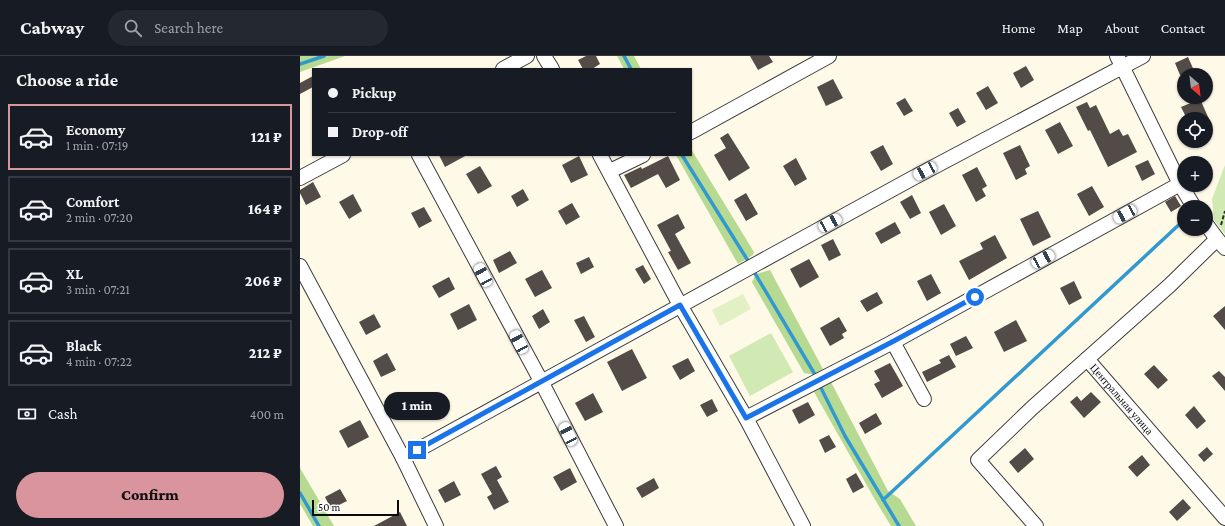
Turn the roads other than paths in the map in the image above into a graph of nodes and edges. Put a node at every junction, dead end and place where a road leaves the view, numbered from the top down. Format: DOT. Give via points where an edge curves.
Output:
graph roads {
  1 [pos="527,56"];
  2 [pos="544,56"];
  3 [pos="828,56"];
  4 [pos="1143,56"];
  5 [pos="1120,62"];
  6 [pos="505,68"];
  7 [pos="551,68"];
  8 [pos="692,131"];
  9 [pos="341,156"];
  10 [pos="420,156"];
  11 [pos="601,156"];
  12 [pos="642,156"];
  13 [pos="610,171"];
  14 [pos="300,178"];
  15 [pos="1177,178"];
  16 [pos="1177,186"];
  17 [pos="1213,233"];
  18 [pos="1221,244"];
  19 [pos="300,266"];
  20 [pos="680,305"];
  21 [pos="892,342"];
  22 [pos="1087,359"];
  23 [pos="541,381"];
  24 [pos="924,399"];
  25 [pos="746,418"];
  26 [pos="403,458"];
  27 [pos="1225,518"];
  28 [pos="436,526"];
  29 [pos="616,526"];
  30 [pos="803,526"];
  31 [pos="1036,526"];
  1 -- 6 [label="street"];
  2 -- 7 [label="street"];
  3 -- 8 [label="street"];
  4 -- 5 [label="street"];
  5 -- 15 [label="street"];
  5 -- 20 [label="street"];
  9 -- 14 [label="street"];
  10 -- 23 [label="street"];
  11 -- 13 [label="street"];
  12 -- 13 [label="street"];
  13 -- 20 [label="street"];
  16 -- 21 [label="street"];
  17 -- 18 [label="street"];
  18 -- 22 [label="street, Центральная улица" via="1170,285"];
  19 -- 26 [label="street"];
  20 -- 23 [label="street"];
  20 -- 25 [label="street"];
  21 -- 24 [label="street"];
  21 -- 25 [label="street"];
  22 -- 27 [label="street, Центральная улица"];
  22 -- 31 [label="street" via="978,460"];
  23 -- 26 [label="street"];
  23 -- 29 [label="street"];
  25 -- 30 [label="street"];
  26 -- 28 [label="street"];
}
